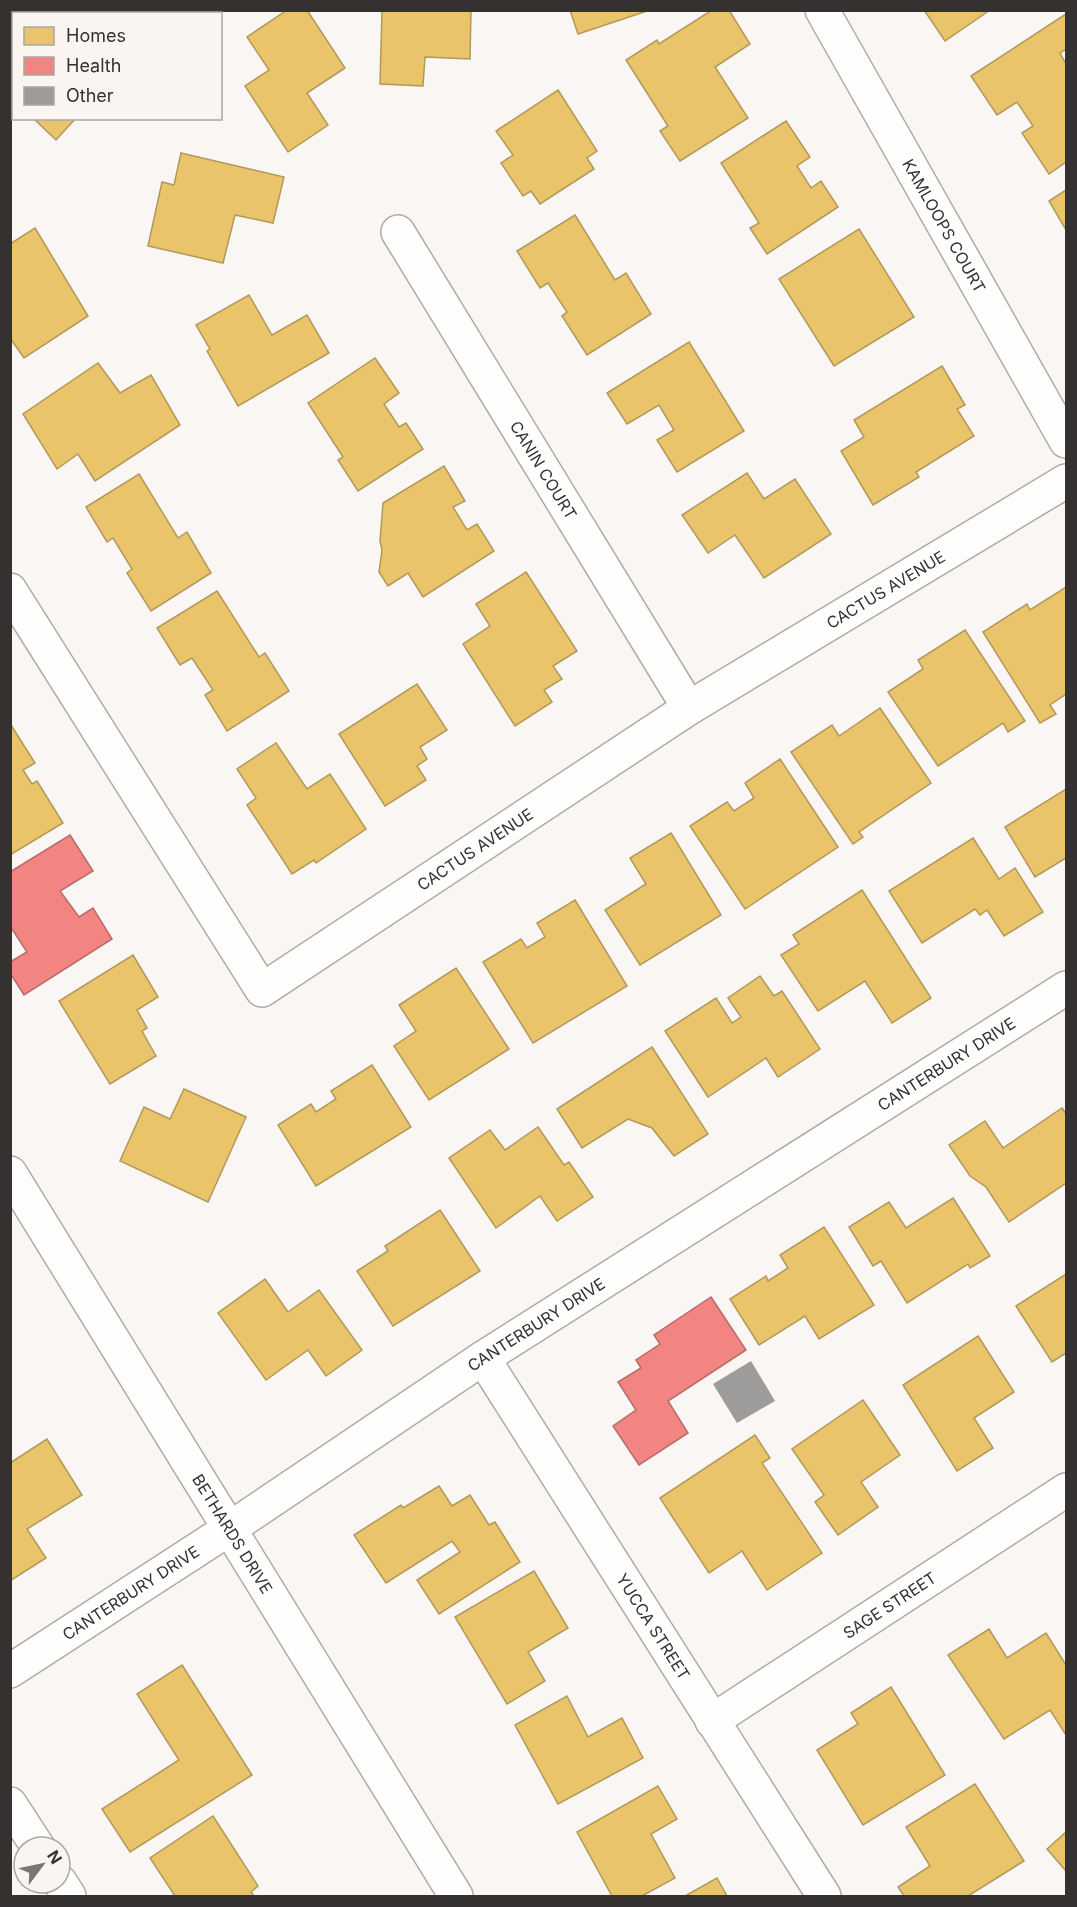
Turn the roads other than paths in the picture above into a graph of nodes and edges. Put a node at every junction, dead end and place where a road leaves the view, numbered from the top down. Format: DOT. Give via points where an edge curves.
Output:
graph roads {
  1 [pos="822,10"];
  2 [pos="398,232"];
  3 [pos="1066,441"];
  4 [pos="1066,481"];
  5 [pos="16,611"];
  6 [pos="689,708"];
  7 [pos="1066,988"];
  8 [pos="10,1173"];
  9 [pos="483,1358"];
  10 [pos="1066,1490"];
  11 [pos="229,1528"];
  12 [pos="10,1671"];
  13 [pos="712,1721"];
  14 [pos="10,1804"];
  15 [pos="30,1835"];
  16 [pos="456,1896"];
  17 [pos="824,1896"];
  1 -- 3 [label="street, KAMLOOPS COURT"];
  2 -- 6 [label="street, CANIN COURT"];
  4 -- 6 [label="street, CACTUS AVENUE"];
  5 -- 6 [label="street, CACTUS AVENUE" via="262,990"];
  7 -- 9 [label="street, CANTERBURY DRIVE"];
  8 -- 11 [label="street, BETHARDS DRIVE"];
  9 -- 11 [label="street, CANTERBURY DRIVE"];
  9 -- 13 [label="street, YUCCA STREET"];
  10 -- 13 [label="street, SAGE STREET"];
  11 -- 12 [label="street, CANTERBURY DRIVE"];
  11 -- 16 [label="street, BETHARDS DRIVE"];
  13 -- 17 [label="street, YUCCA STREET"];
  14 -- 15 [label="street"];
}
